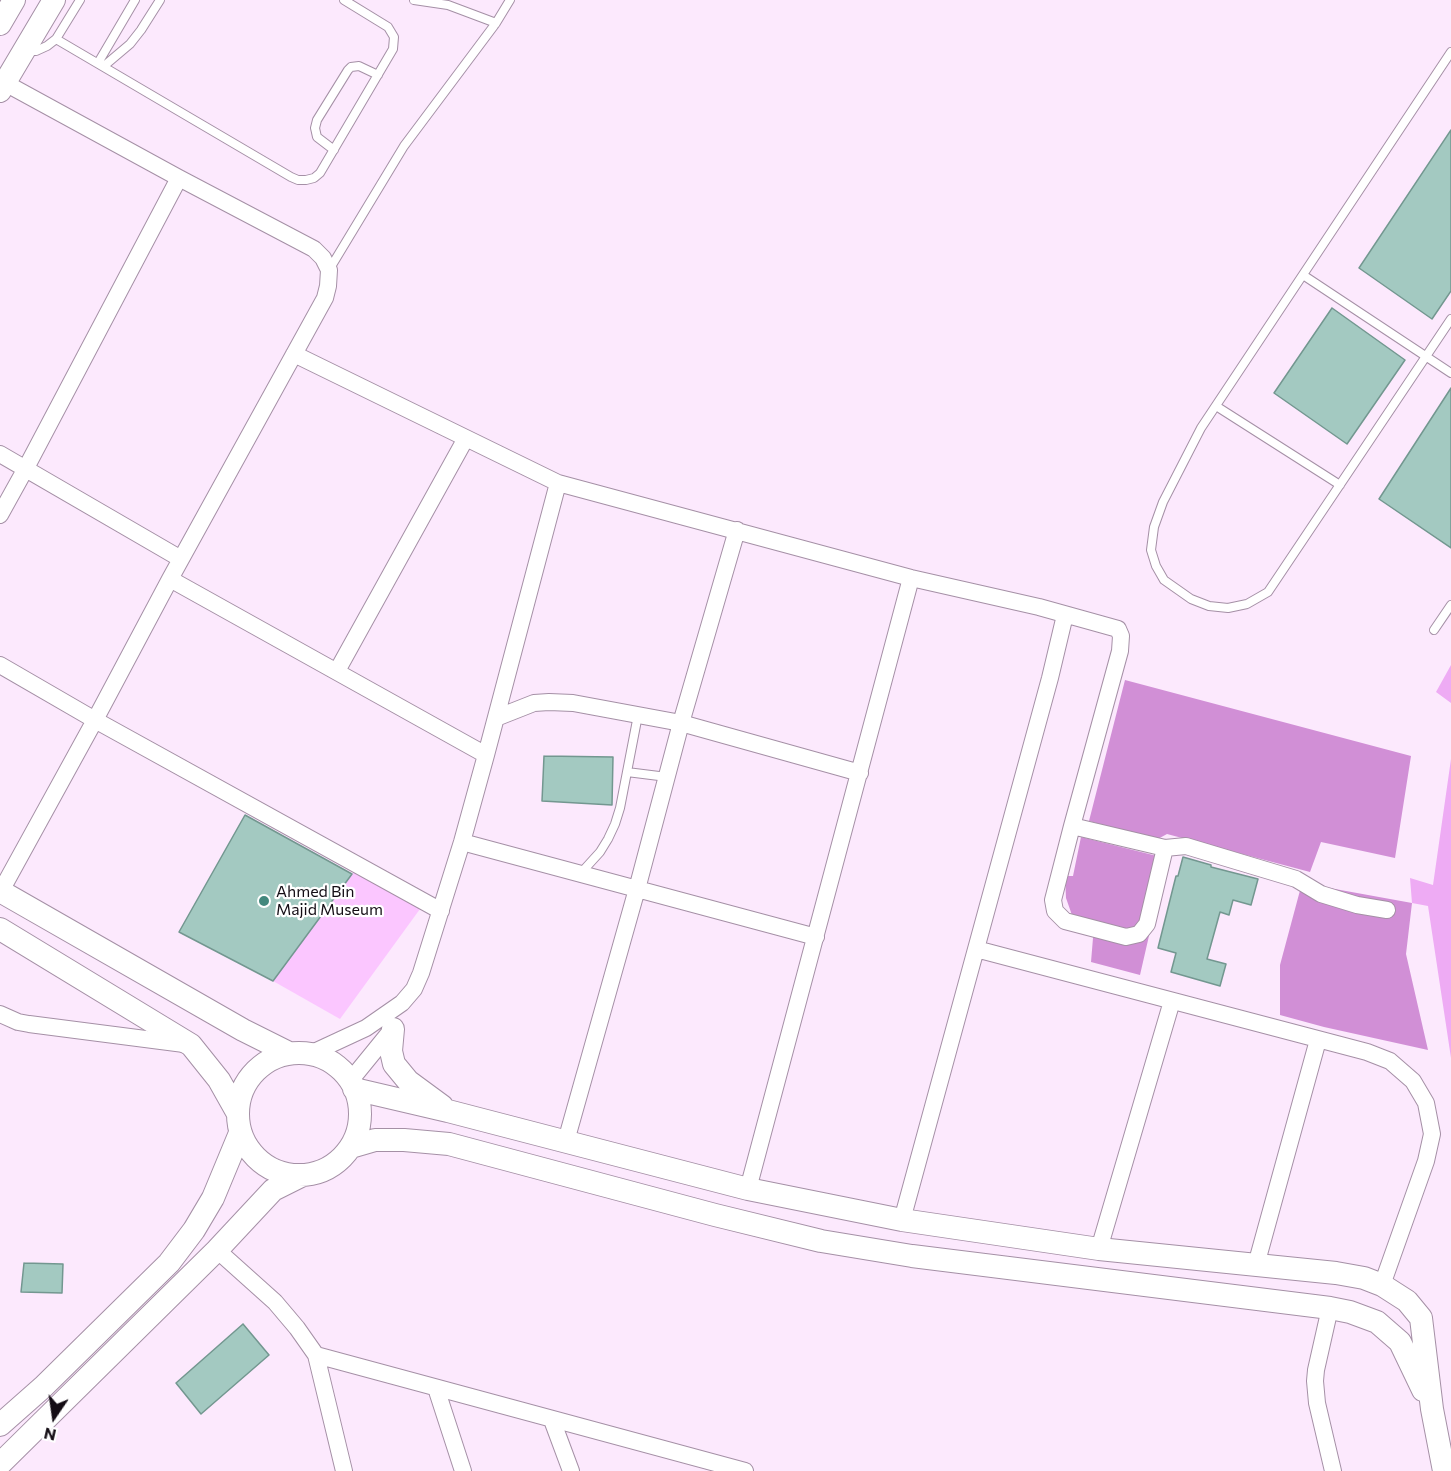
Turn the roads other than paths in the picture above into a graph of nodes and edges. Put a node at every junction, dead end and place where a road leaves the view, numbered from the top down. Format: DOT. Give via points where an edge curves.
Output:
graph roads {
  1 [pos="14,0"];
  2 [pos="54,0"];
  3 [pos="80,0"];
  4 [pos="135,0"];
  5 [pos="160,0"];
  6 [pos="344,0"];
  7 [pos="414,0"];
  8 [pos="510,0"];
  9 [pos="496,23"];
  10 [pos="0,24"];
  11 [pos="56,39"];
  12 [pos="24,51"];
  13 [pos="1450,57"];
  14 [pos="101,64"];
  15 [pos="378,75"];
  16 [pos="3,87"];
  17 [pos="334,150"];
  18 [pos="179,178"];
  19 [pos="329,270"];
  20 [pos="1303,275"];
  21 [pos="1451,319"];
  22 [pos="294,354"];
  23 [pos="1426,357"];
  24 [pos="1451,373"];
  25 [pos="1216,406"];
  26 [pos="466,438"];
  27 [pos="0,454"];
  28 [pos="26,468"];
  29 [pos="558,483"];
  30 [pos="1340,485"];
  31 [pos="0,515"];
  32 [pos="737,530"];
  33 [pos="181,559"];
  34 [pos="911,578"];
  35 [pos="170,579"];
  36 [pos="1451,605"];
  37 [pos="1065,615"];
  38 [pos="1434,630"];
  39 [pos="0,666"];
  40 [pos="337,671"];
  41 [pos="638,715"];
  42 [pos="496,718"];
  43 [pos="95,720"];
  44 [pos="681,723"];
  45 [pos="486,755"];
  46 [pos="627,772"];
  47 [pos="860,773"];
  48 [pos="667,777"];
  49 [pos="1072,826"];
  50 [pos="462,842"];
  51 [pos="1165,848"];
  52 [pos="580,874"];
  53 [pos="637,889"];
  54 [pos="1,891"];
  55 [pos="1388,910"];
  56 [pos="441,911"];
  57 [pos="0,929"];
  58 [pos="816,937"];
  59 [pos="976,949"];
  60 [pos="1172,1001"];
  61 [pos="402,1003"];
  62 [pos="0,1014"];
  63 [pos="393,1029"];
  64 [pos="1318,1040"];
  65 [pos="191,1045"];
  66 [pos="300,1054"];
  67 [pos="352,1085"];
  68 [pos="448,1111"];
  69 [pos="238,1123"];
  70 [pos="566,1141"];
  71 [pos="351,1147"];
  72 [pos="303,1175"];
  73 [pos="748,1189"];
  74 [pos="902,1220"];
  75 [pos="1099,1249"];
  76 [pos="217,1250"];
  77 [pos="1228,1262"];
  78 [pos="1256,1265"];
  79 [pos="1382,1285"];
  80 [pos="1224,1294"];
  81 [pos="1330,1308"];
  82 [pos="316,1355"];
  83 [pos="43,1388"];
  84 [pos="436,1388"];
  85 [pos="1432,1409"];
  86 [pos="552,1420"];
  87 [pos="0,1425"];
  88 [pos="0,1437"];
  89 [pos="29,1437"];
  90 [pos="0,1464"];
  91 [pos="19,1471"];
  92 [pos="344,1471"];
  93 [pos="463,1471"];
  94 [pos="571,1471"];
  95 [pos="745,1471"];
  96 [pos="1333,1471"];
  97 [pos="1444,1471"];
  1 -- 10 [label="street"];
  2 -- 12 [label="street"];
  3 -- 11 [label="lane"];
  4 -- 14 [label="lane"];
  5 -- 14 [label="lane" via="130,44"];
  6 -- 15 [label="lane" via="384,24 394,37 393,48"];
  7 -- 9 [label="lane" via="448,5"];
  8 -- 9 [label="lane"];
  9 -- 19 [label="lane" via="404,146"];
  11 -- 12 [label="lane" via="36,51"];
  11 -- 14 [label="lane"];
  12 -- 16 [label="street"];
  13 -- 20 [label="lane"];
  14 -- 17 [label="lane" via="298,180 314,178"];
  15 -- 17 [label="lane"];
  15 -- 17 [label="lane" via="359,66 351,67 317,120 318,137"];
  16 -- 18 [label="street"];
  18 -- 19 [label="street" via="315,249"];
  18 -- 28 [label="street"];
  19 -- 22 [label="street" via="325,298"];
  20 -- 23 [label="lane"];
  20 -- 25 [label="lane"];
  21 -- 23 [label="lane"];
  22 -- 26 [label="street"];
  22 -- 33 [label="street"];
  23 -- 24 [label="lane"];
  23 -- 30 [label="lane"];
  25 -- 30 [label="lane"];
  25 -- 30 [label="lane" via="1163,502 1150,550 1164,580 1191,599 1228,608 1247,604 1268,592"];
  26 -- 29 [label="street"];
  26 -- 40 [label="street"];
  27 -- 28 [label="street"];
  28 -- 31 [label="street"];
  28 -- 33 [label="street"];
  29 -- 32 [label="street"];
  29 -- 42 [label="street"];
  32 -- 34 [label="street"];
  32 -- 44 [label="street"];
  33 -- 35 [label="street"];
  34 -- 37 [label="street"];
  34 -- 47 [label="street"];
  35 -- 40 [label="street"];
  35 -- 43 [label="street"];
  36 -- 38 [label="lane"];
  37 -- 49 [label="street" via="1118,629 1121,636"];
  37 -- 59 [label="street"];
  39 -- 43 [label="street"];
  40 -- 45 [label="street"];
  41 -- 42 [label="street" via="549,702 534,703"];
  41 -- 44 [label="street"];
  41 -- 46 [label="lane"];
  42 -- 45 [label="street"];
  43 -- 54 [label="street"];
  43 -- 56 [label="street"];
  44 -- 47 [label="street"];
  44 -- 48 [label="street"];
  45 -- 50 [label="street"];
  46 -- 48 [label="lane"];
  46 -- 52 [label="lane" via="615,824 600,852"];
  47 -- 58 [label="street"];
  48 -- 53 [label="street"];
  49 -- 51 [label="street"];
  49 -- 51 [label="street" via="1053,900 1055,911 1065,921 1126,937 1139,934 1147,924"];
  50 -- 52 [label="street"];
  50 -- 56 [label="street"];
  51 -- 55 [label="street" via="1186,846 1296,879 1321,894"];
  52 -- 53 [label="street"];
  53 -- 58 [label="street"];
  53 -- 70 [label="street"];
  54 -- 66 [label="street" via="243,1030"];
  56 -- 61 [label="street" via="421,973"];
  57 -- 65 [label="street"];
  58 -- 73 [label="street"];
  59 -- 60 [label="street"];
  59 -- 74 [label="street"];
  60 -- 64 [label="street"];
  60 -- 75 [label="street"];
  61 -- 63 [label="street"];
  61 -- 66 [label="street" via="366,1028"];
  62 -- 65 [label="street" via="29,1024"];
  63 -- 67 [label="street"];
  63 -- 68 [label="street" via="394,1064 408,1081"];
  64 -- 78 [label="street"];
  64 -- 79 [label="street" via="1390,1061 1413,1081 1426,1103 1432,1134 1426,1161"];
  65 -- 69 [label="street" via="219,1080"];
  66 -- 67 [label="street" via="327,1060"];
  66 -- 69 [label="street" via="269,1060 252,1073 241,1091"];
  67 -- 68 [label="street"];
  67 -- 71 [label="street" via="360,1115"];
  68 -- 70 [label="street"];
  69 -- 72 [label="street" via="249,1151 264,1165 283,1173"];
  69 -- 83 [label="street" via="213,1198 194,1230 169,1263"];
  70 -- 73 [label="street"];
  71 -- 72 [label="street" via="322,1171"];
  71 -- 80 [label="street" via="375,1140 449,1144 821,1241 912,1256"];
  72 -- 76 [label="street" via="273,1191"];
  73 -- 74 [label="street"];
  74 -- 75 [label="street"];
  75 -- 77 [label="street"];
  76 -- 82 [label="street" via="274,1302"];
  76 -- 89 [label="street"];
  77 -- 78 [label="street"];
  77 -- 80 [label="street"];
  78 -- 79 [label="street" via="1336,1273"];
  79 -- 85 [label="street" via="1407,1301 1421,1318"];
  80 -- 81 [label="street"];
  81 -- 85 [label="street" via="1377,1322 1400,1342"];
  81 -- 96 [label="street" via="1315,1381"];
  82 -- 84 [label="street"];
  82 -- 92 [label="street"];
  83 -- 87 [label="street"];
  83 -- 88 [label="street"];
  84 -- 86 [label="street"];
  84 -- 93 [label="street"];
  85 -- 97 [label="street"];
  86 -- 94 [label="street"];
  86 -- 95 [label="street"];
  89 -- 90 [label="street"];
  89 -- 91 [label="street"];
}
